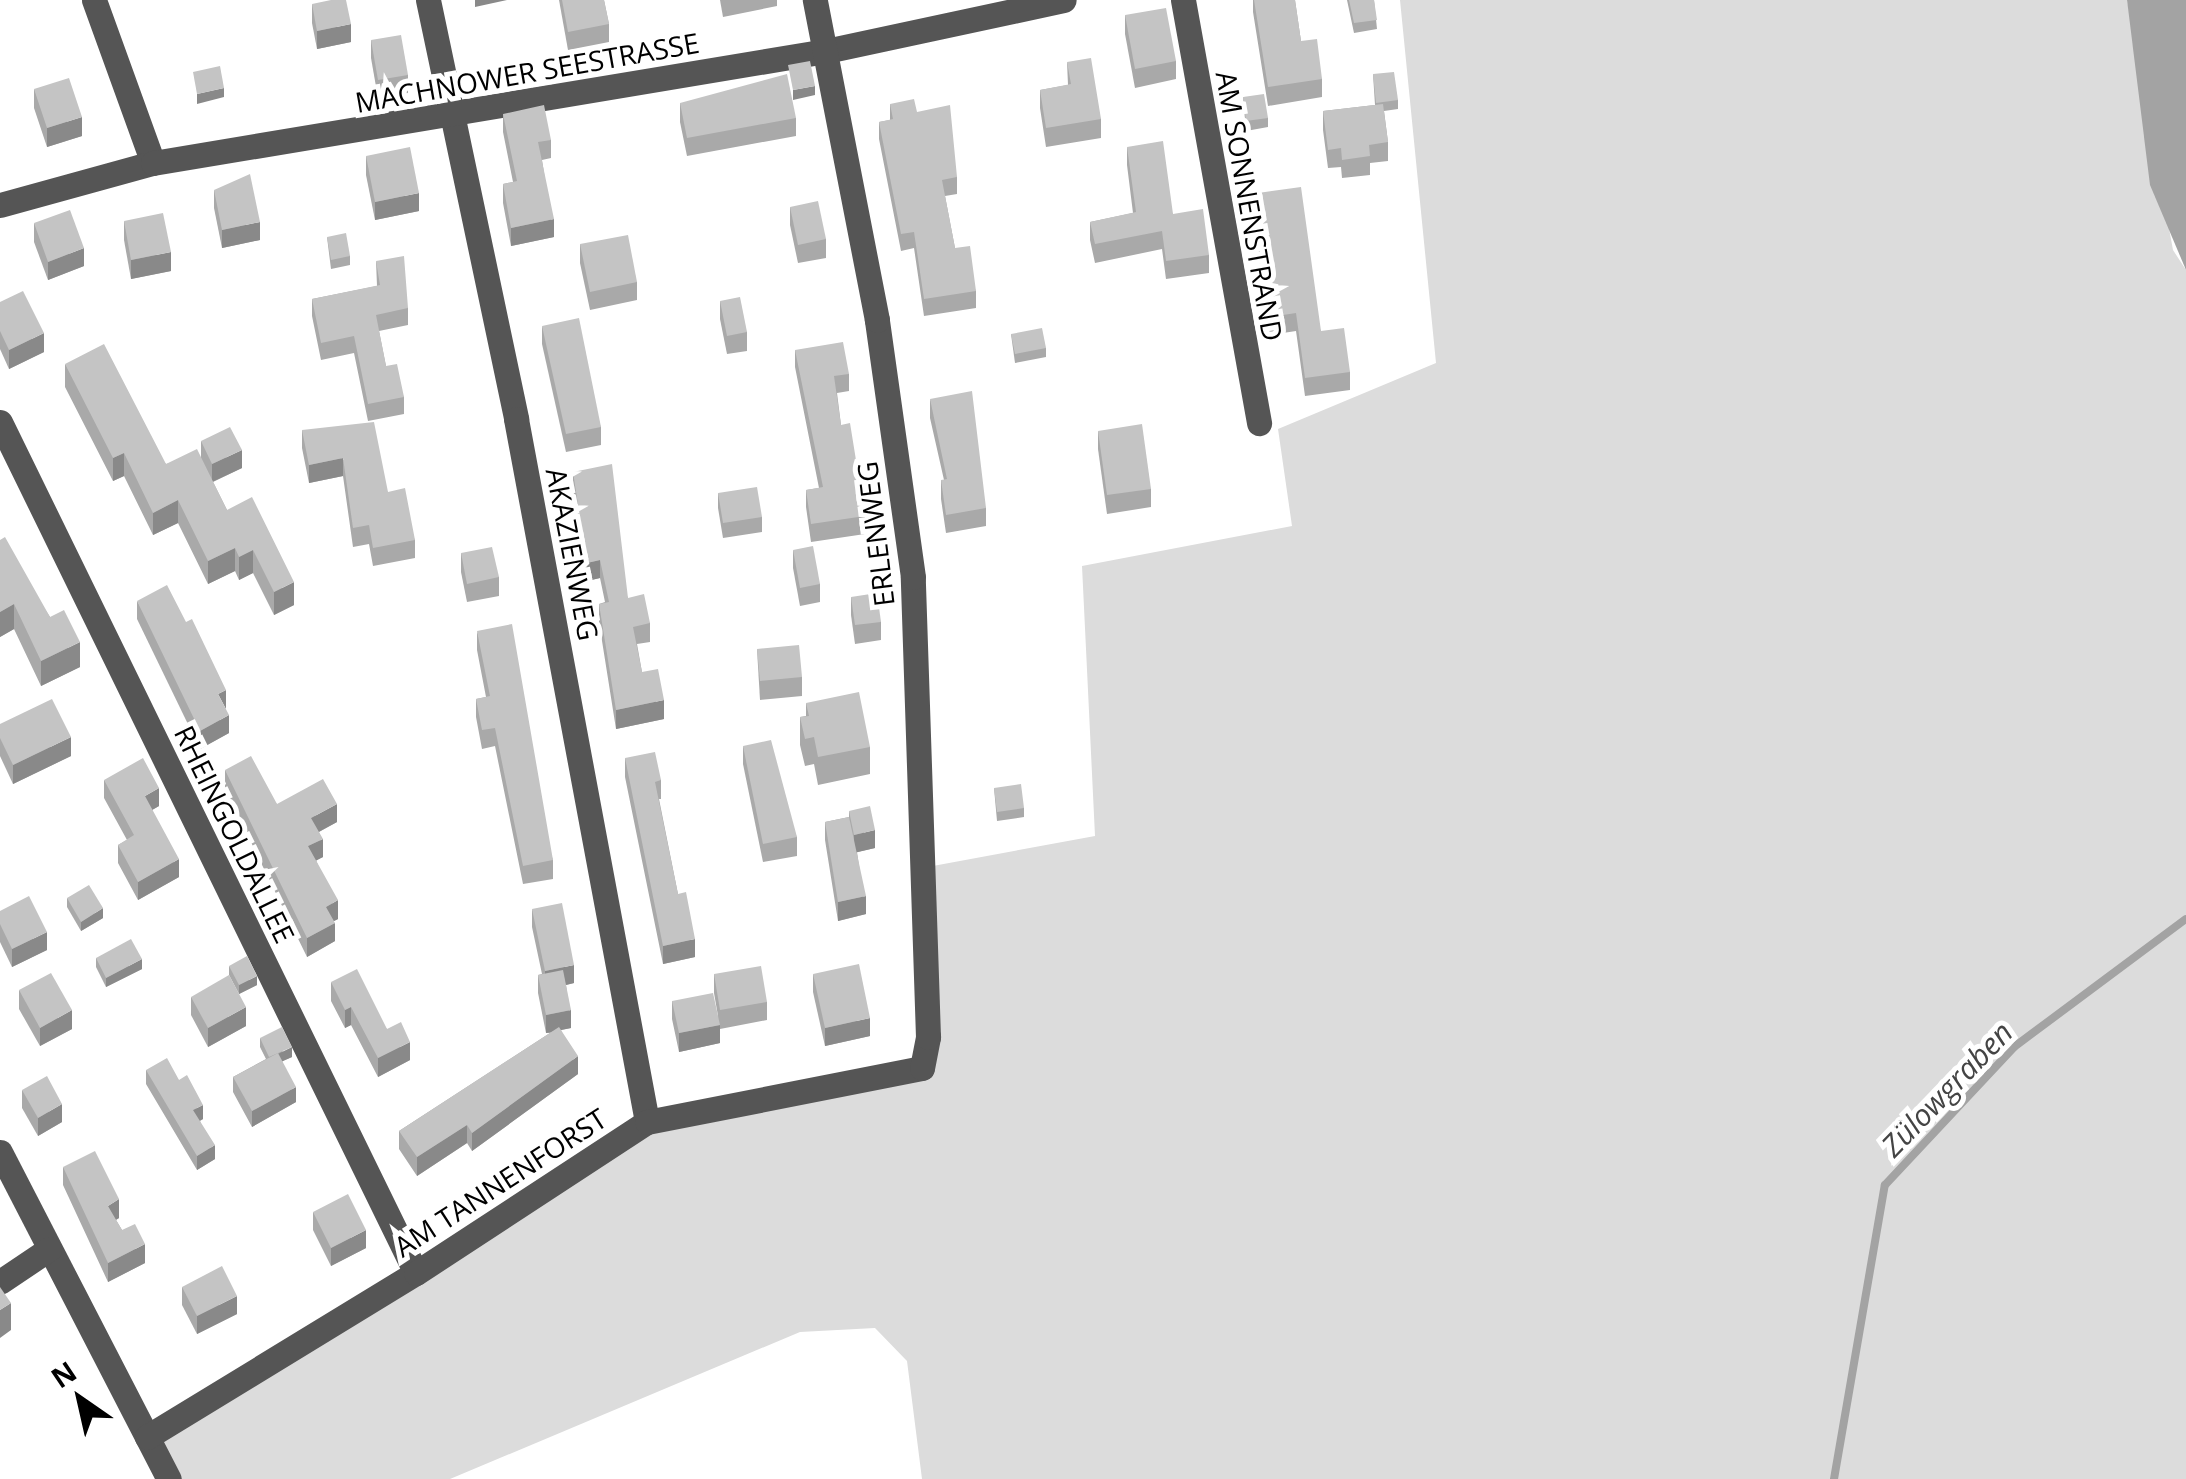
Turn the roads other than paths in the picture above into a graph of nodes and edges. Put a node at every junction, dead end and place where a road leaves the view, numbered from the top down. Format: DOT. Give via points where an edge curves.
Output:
graph roads {
  1 [pos="94,0"];
  2 [pos="428,0"];
  3 [pos="815,0"];
  4 [pos="1064,0"];
  5 [pos="1183,0"];
  6 [pos="826,51"];
  7 [pos="448,116"];
  8 [pos="152,163"];
  9 [pos="0,206"];
  10 [pos="0,422"];
  11 [pos="1259,423"];
  12 [pos="922,1068"];
  13 [pos="646,1122"];
  14 [pos="0,1152"];
  15 [pos="49,1249"];
  16 [pos="416,1273"];
  17 [pos="0,1282"];
  18 [pos="146,1437"];
  19 [pos="169,1479"];
  1 -- 8 [label="street"];
  2 -- 7 [label="street, AKAZIENWEG"];
  3 -- 6 [label="street, ERLENWEG"];
  4 -- 6 [label="street, MACHNOWER SEESTRASSE"];
  5 -- 11 [label="street, AM SONNENSTRAND"];
  6 -- 7 [label="street, MACHNOWER SEESTRASSE"];
  6 -- 12 [label="street, ERLENWEG" via="877,320 914,578 928,1037"];
  7 -- 8 [label="street, MACHNOWER SEESTRASSE"];
  7 -- 13 [label="street, AKAZIENWEG" via="516,419"];
  8 -- 9 [label="street, MACHNOWER SEESTRASSE"];
  10 -- 16 [label="street, RHEINGOLDALLEE"];
  12 -- 13 [label="street, AM TANNENFORST"];
  13 -- 16 [label="street, AM TANNENFORST"];
  14 -- 15 [label="street"];
  15 -- 17 [label="street"];
  15 -- 18 [label="street"];
  16 -- 18 [label="street, AM TANNENFORST"];
  18 -- 19 [label="street"];
}
